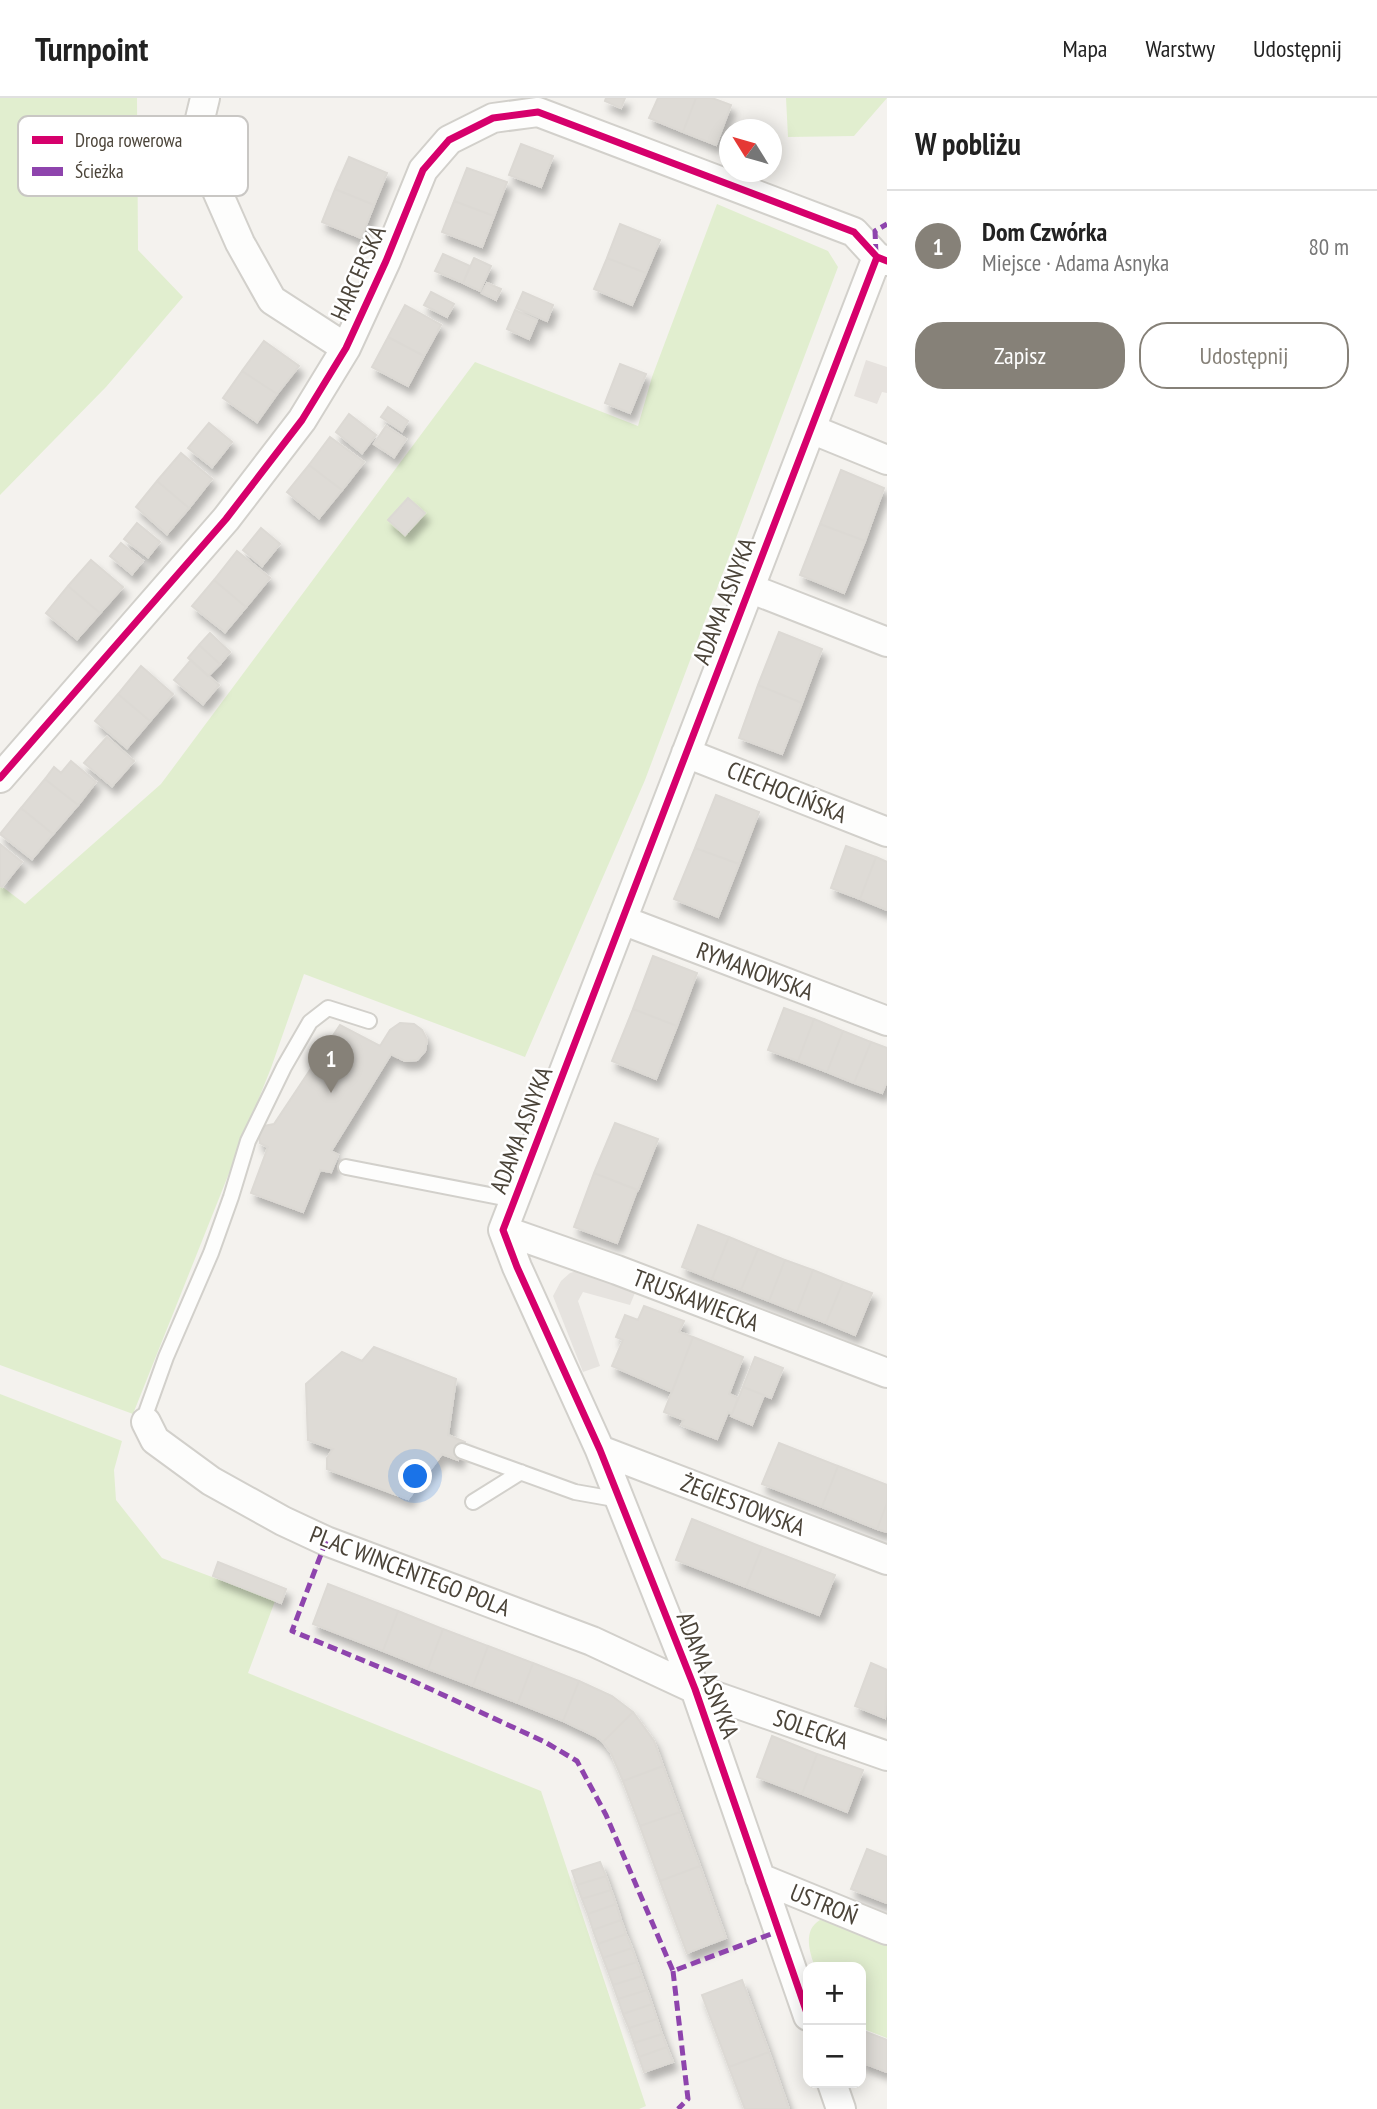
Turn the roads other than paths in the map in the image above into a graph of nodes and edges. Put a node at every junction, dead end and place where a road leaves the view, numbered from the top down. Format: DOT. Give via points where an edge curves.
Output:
graph roads {
  1 [pos="205,98"];
  2 [pos="201,116"];
  3 [pos="219,196"];
  4 [pos="882,259"];
  5 [pos="346,348"];
  6 [pos="811,429"];
  7 [pos="887,460"];
  8 [pos="749,588"];
  9 [pos="887,642"];
  10 [pos="686,752"];
  11 [pos="0,778"];
  12 [pos="887,832"];
  13 [pos="622,920"];
  14 [pos="369,1021"];
  15 [pos="887,1021"];
  16 [pos="346,1167"];
  17 [pos="515,1200"];
  18 [pos="503,1230"];
  19 [pos="887,1373"];
  20 [pos="146,1422"];
  21 [pos="600,1450"];
  22 [pos="462,1451"];
  23 [pos="521,1472"];
  24 [pos="620,1500"];
  25 [pos="473,1502"];
  26 [pos="887,1560"];
  27 [pos="695,1689"];
  28 [pos="887,1756"];
  29 [pos="760,1878"];
  30 [pos="887,1930"];
  31 [pos="803,2002"];
  32 [pos="834,2088"];
  33 [pos="841,2109"];
  1 -- 2 [label="street"];
  3 -- 5 [label="street" via="272,300"];
  4 -- 5 [label="street, HARCERSKA" via="854,232 538,112 493,118 449,140 423,170"];
  4 -- 6 [label="street, ADAMA ASNYKA"];
  5 -- 11 [label="street, HARCERSKA" via="302,421 226,519"];
  6 -- 7 [label="street"];
  6 -- 8 [label="street, ADAMA ASNYKA"];
  8 -- 9 [label="street"];
  8 -- 10 [label="street, ADAMA ASNYKA"];
  10 -- 12 [label="street, CIECHOCIŃSKA"];
  10 -- 13 [label="street, ADAMA ASNYKA"];
  13 -- 15 [label="street, RYMANOWSKA"];
  13 -- 17 [label="street, ADAMA ASNYKA"];
  14 -- 20 [label="lane" via="328,1008 310,1022 284,1067 248,1141 211,1253 166,1356"];
  16 -- 17 [label="lane"];
  17 -- 18 [label="street, ADAMA ASNYKA"];
  18 -- 19 [label="street, TRUSKAWIECKA"];
  18 -- 21 [label="street, ADAMA ASNYKA"];
  20 -- 27 [label="street, PLAC WINCENTEGO POLA" via="155,1440 183,1463 283,1521 592,1641"];
  21 -- 24 [label="street, ADAMA ASNYKA"];
  21 -- 26 [label="street, ŻEGIESTOWSKA"];
  22 -- 23 [label="lane"];
  23 -- 24 [label="lane" via="575,1492"];
  23 -- 25 [label="lane"];
  24 -- 27 [label="street, ADAMA ASNYKA"];
  27 -- 28 [label="street, SOLECKA"];
  27 -- 29 [label="street, ADAMA ASNYKA"];
  29 -- 30 [label="street, USTROŃ"];
  29 -- 31 [label="street, ADAMA ASNYKA"];
  32 -- 33 [label="street"];
}
